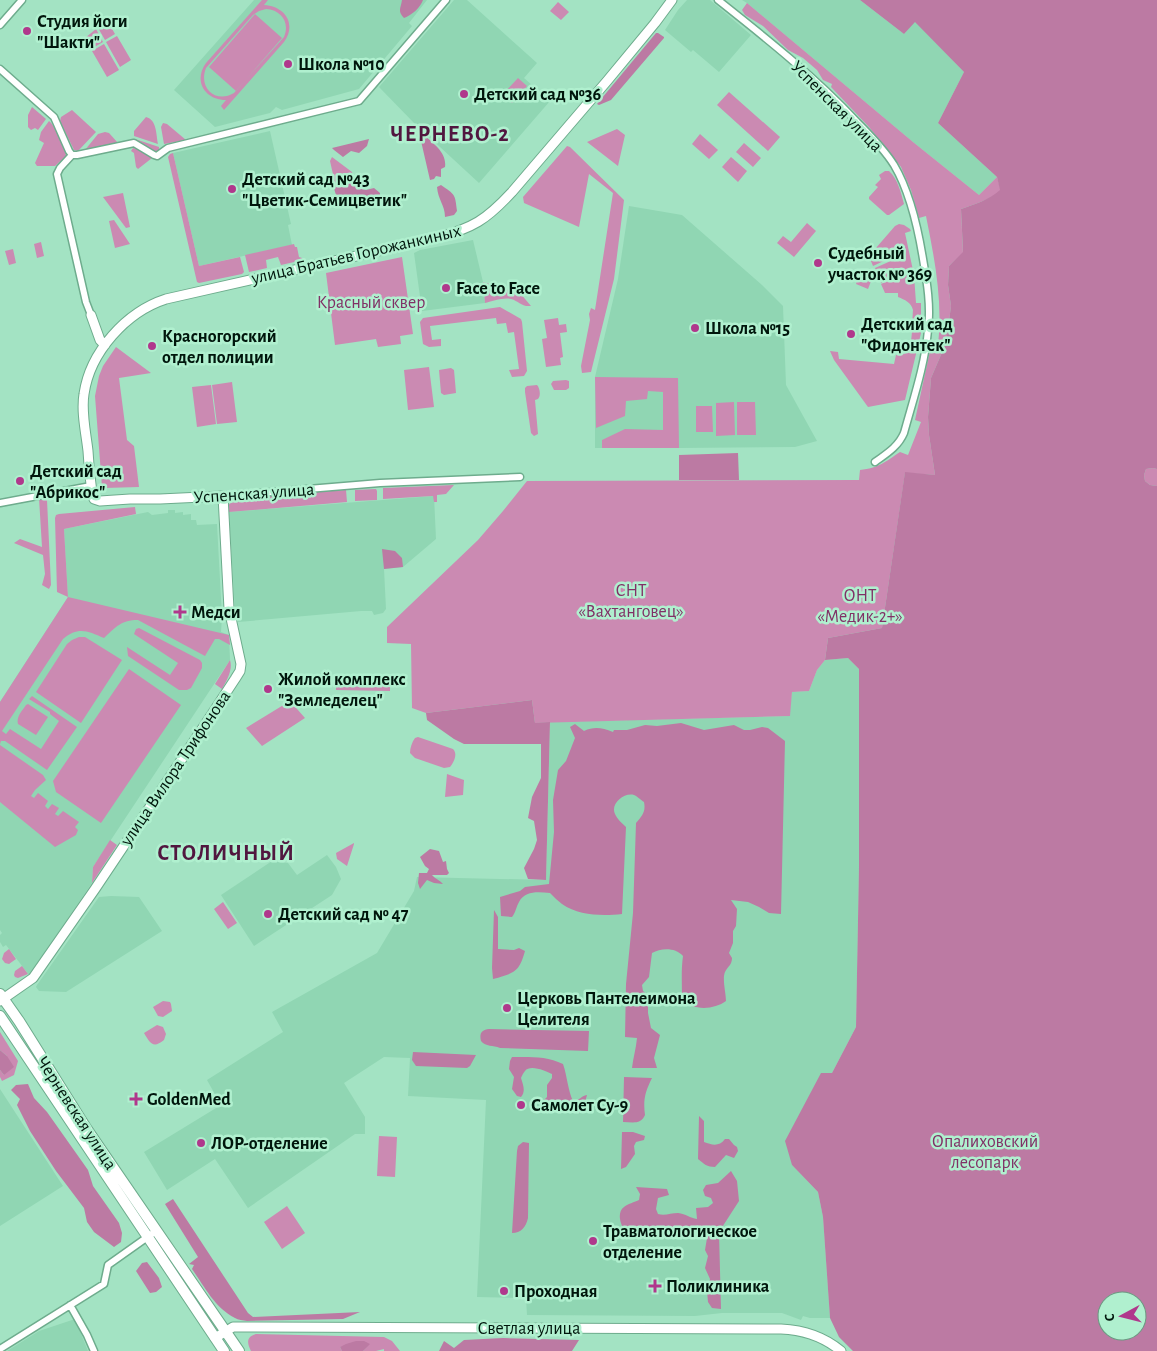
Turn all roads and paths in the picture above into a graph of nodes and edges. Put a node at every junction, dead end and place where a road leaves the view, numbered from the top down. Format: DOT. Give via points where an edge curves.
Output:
graph roads {
  1 [pos="22,0"];
  2 [pos="446,0"];
  3 [pos="672,0"];
  4 [pos="718,0"];
  5 [pos="0,25"];
  6 [pos="0,69"];
  7 [pos="72,155"];
  8 [pos="90,315"];
  9 [pos="105,345"];
  10 [pos="875,462"];
  11 [pos="520,477"];
  12 [pos="91,486"];
  13 [pos="223,496"];
  14 [pos="0,503"];
  15 [pos="1,998"];
  16 [pos="0,1016"];
  17 [pos="152,1234"];
  18 [pos="70,1305"];
  19 [pos="226,1331"];
  20 [pos="215,1338"];
  21 [pos="0,1349"];
  22 [pos="94,1351"];
  23 [pos="224,1351"];
  24 [pos="239,1351"];
  25 [pos="841,1351"];
  1 -- 5 [label="street"];
  2 -- 7 [label="street" via="355,102 168,148 158,156 134,143"];
  3 -- 9 [label="street, улица Братьев Горожанкиных" via="607,82 512,192 474,225 436,238 161,300 119,328"];
  4 -- 10 [label="street, Успенская улица" via="851,115 893,164 909,200 925,271 928,330 904,433 900,441"];
  6 -- 7 [label="street" via="54,117"];
  7 -- 8 [label="street" via="57,174"];
  8 -- 9 [label="street"];
  9 -- 12 [label="street, улица Братьев Горожанкиных" via="90,374 84,395"];
  11 -- 13 [label="street, Успенская улица" via="380,483"];
  12 -- 13 [label="street, Успенская улица" via="94,499 100,501"];
  12 -- 14 [label="street"];
  13 -- 15 [label="street, улица Вилора Трифонова" via="229,609 240,670 33,978"];
  15 -- 17 [label="main road, Черневская улица" via="19,1021"];
  16 -- 17 [label="main road, Черневская улица"];
  17 -- 18 [label="street" via="108,1265 104,1284"];
  17 -- 19 [label="main road"];
  17 -- 20 [label="main road"];
  18 -- 21 [label="street"];
  18 -- 22 [label="street"];
  19 -- 20 [label="street, Светлая улица"];
  19 -- 24 [label="main road"];
  19 -- 25 [label="street, Светлая улица" via="233,1327 781,1329 818,1336"];
  20 -- 23 [label="main road"];
}
